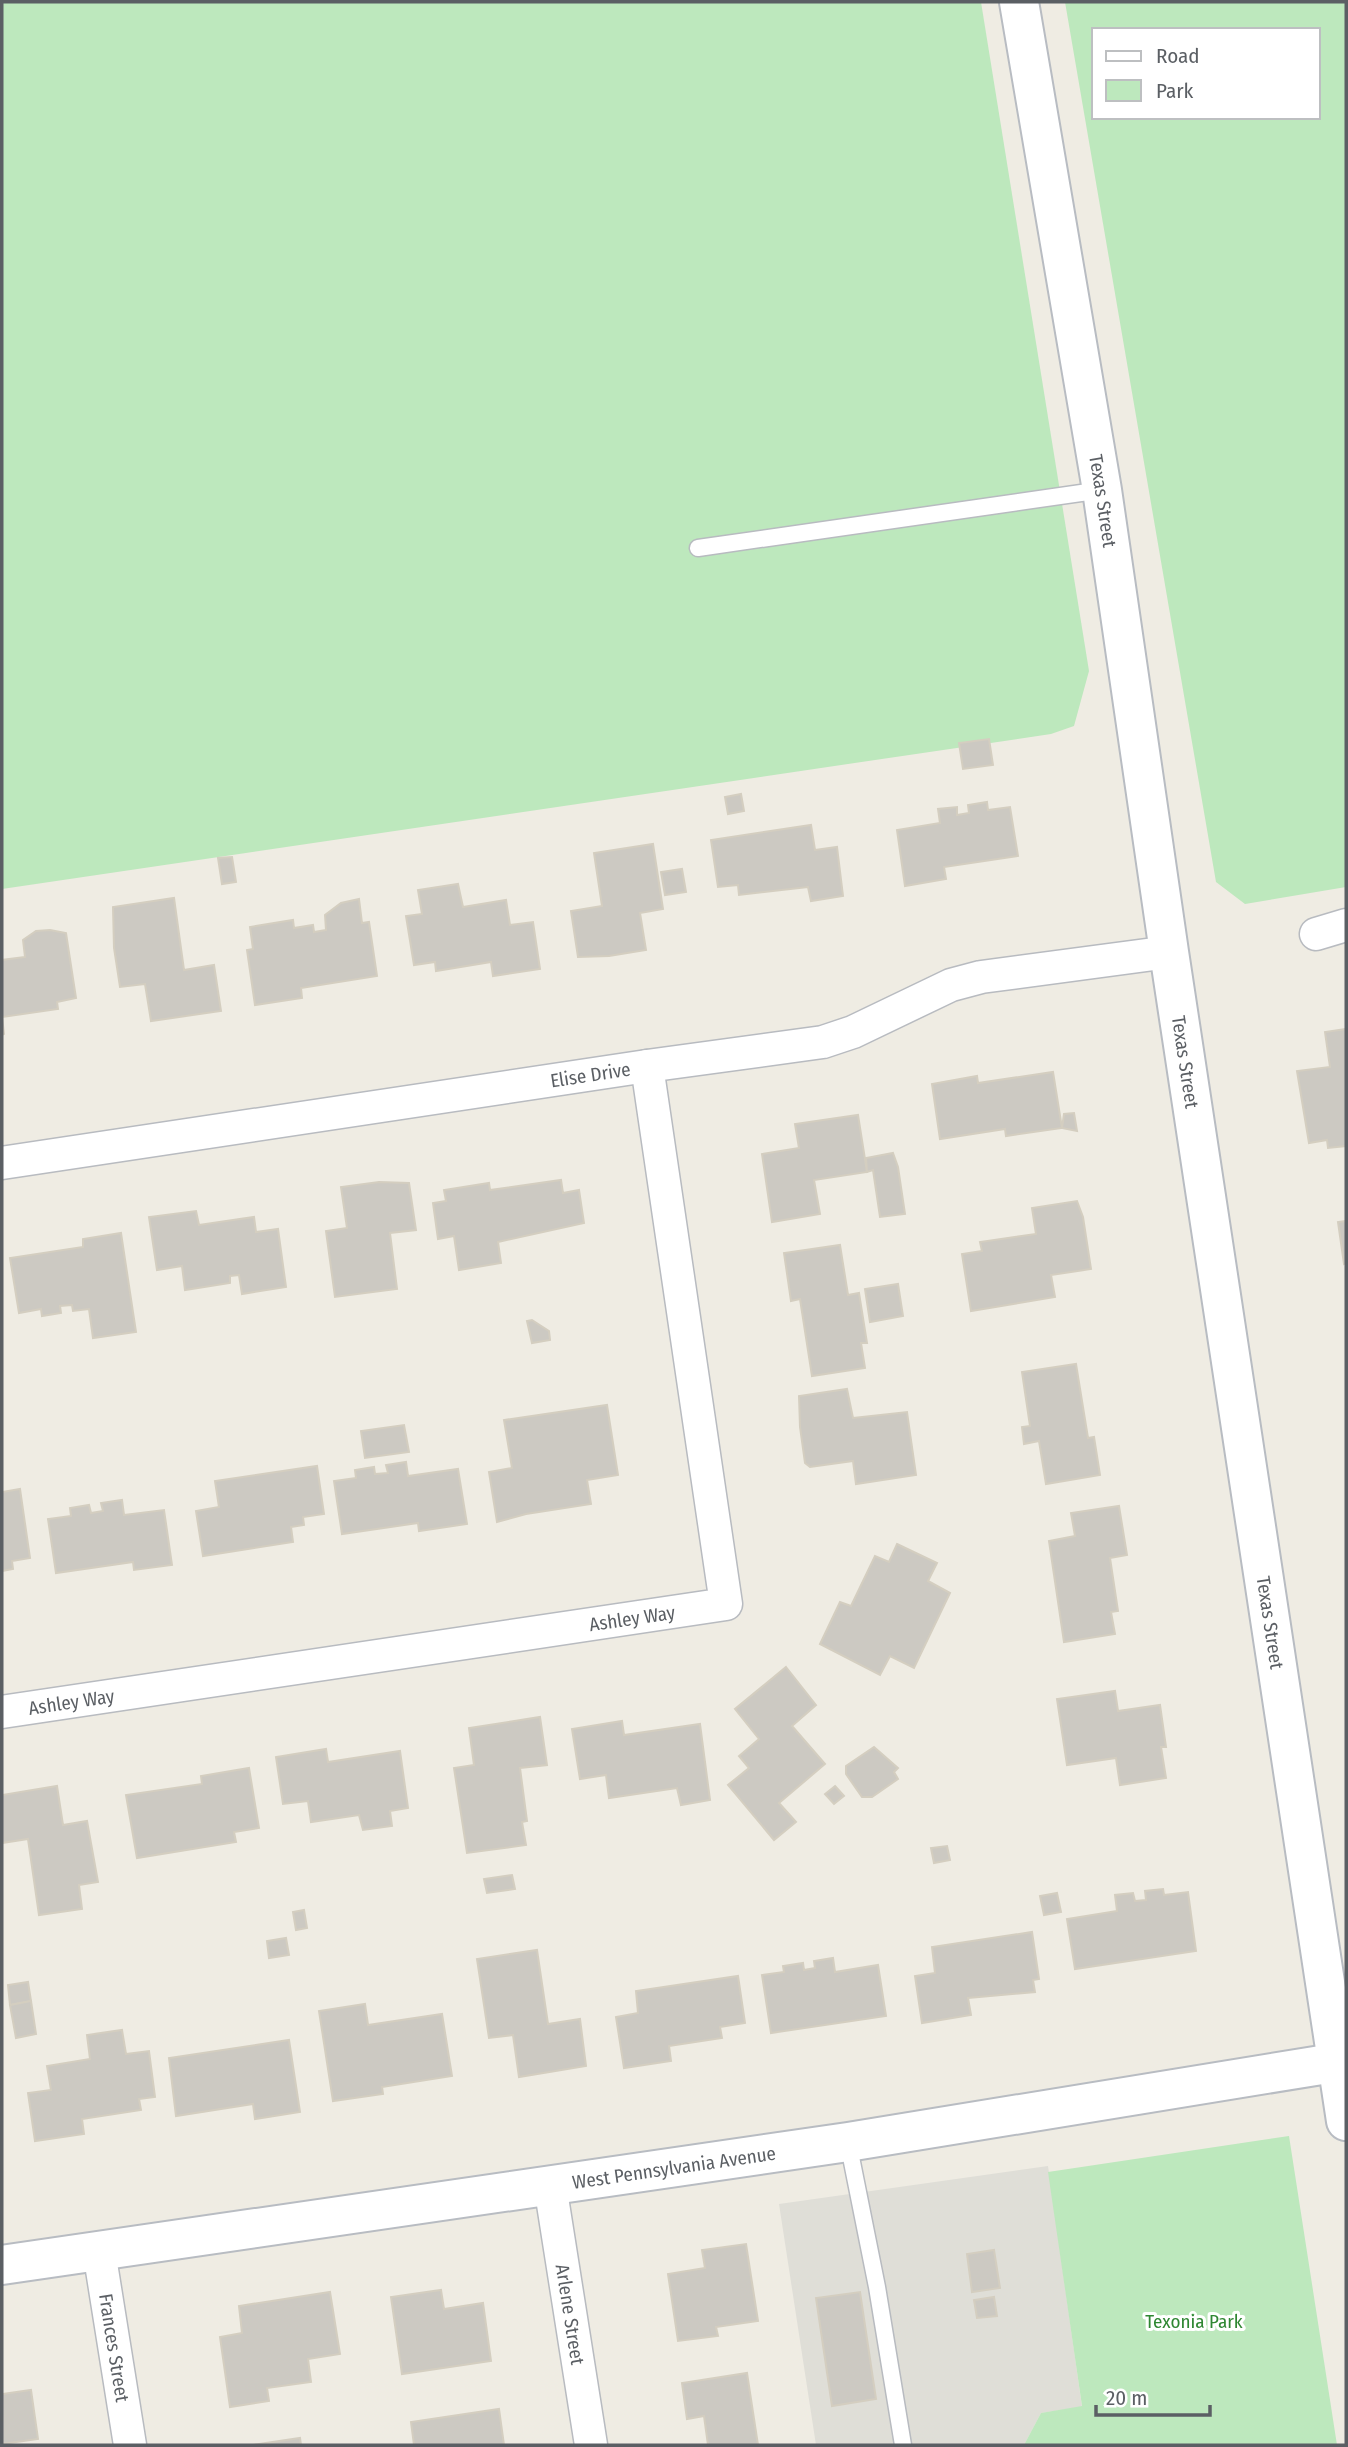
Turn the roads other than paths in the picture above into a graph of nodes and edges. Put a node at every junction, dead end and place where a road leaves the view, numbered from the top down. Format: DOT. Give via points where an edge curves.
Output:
graph roads {
  1 [pos="1019,2"];
  2 [pos="1102,490"];
  3 [pos="698,548"];
  4 [pos="1346,925"];
  5 [pos="1316,934"];
  6 [pos="1169,952"];
  7 [pos="647,1066"];
  8 [pos="2,1163"];
  9 [pos="2,1712"];
  10 [pos="1342,2061"];
  11 [pos="1346,2121"];
  12 [pos="848,2142"];
  13 [pos="550,2185"];
  14 [pos="99,2251"];
  15 [pos="2,2265"];
  16 [pos="130,2445"];
  17 [pos="591,2445"];
  18 [pos="903,2445"];
  1 -- 2 [label="street, Texas Street"];
  2 -- 3 [label="lane"];
  2 -- 6 [label="street, Texas Street"];
  4 -- 5 [label="street"];
  6 -- 7 [label="street, Elise Drive" via="981,977 951,985 823,1042"];
  6 -- 10 [label="street, Texas Street"];
  7 -- 8 [label="street, Elise Drive"];
  7 -- 9 [label="street, Ashley Way" via="726,1604"];
  10 -- 11 [label="street, Texas Street"];
  10 -- 12 [label="street, West Pennsylvania Avenue"];
  12 -- 13 [label="street, West Pennsylvania Avenue"];
  12 -- 18 [label="lane"];
  13 -- 14 [label="street, West Pennsylvania Avenue"];
  13 -- 17 [label="street, Arlene Street"];
  14 -- 15 [label="street, West Pennsylvania Avenue"];
  14 -- 16 [label="street, Frances Street"];
}
